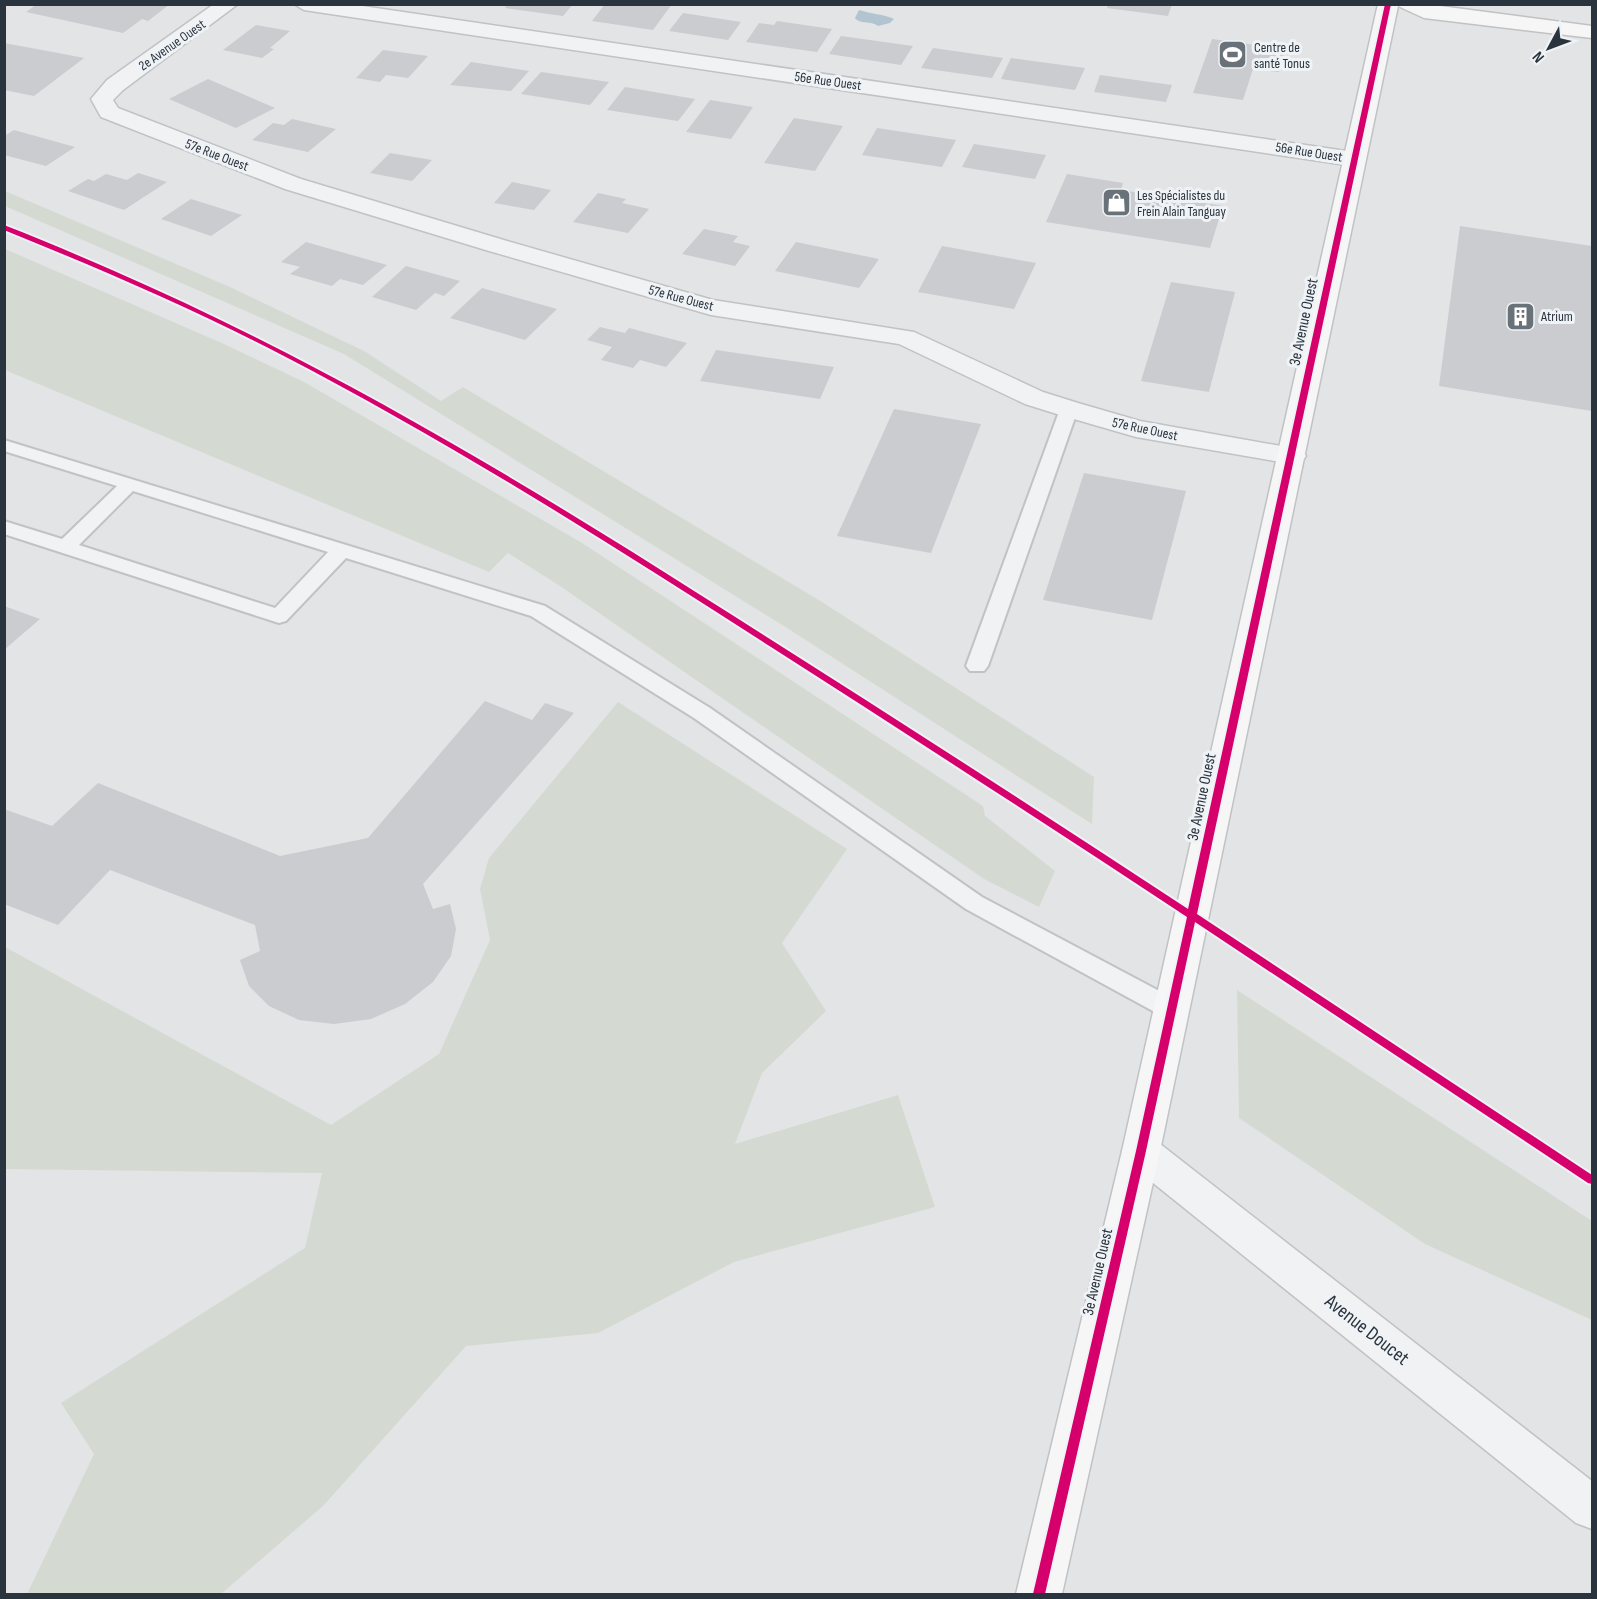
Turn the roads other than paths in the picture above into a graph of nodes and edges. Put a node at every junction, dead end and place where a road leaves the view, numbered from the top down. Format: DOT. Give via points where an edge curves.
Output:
graph roads {
  1 [pos="228,4"];
  2 [pos="304,4"];
  3 [pos="1388,4"];
  4 [pos="1407,4"];
  5 [pos="1593,32"];
  6 [pos="115,85"];
  7 [pos="1353,159"];
  8 [pos="1069,409"];
  9 [pos="4,445"];
  10 [pos="1292,456"];
  11 [pos="130,484"];
  12 [pos="4,527"];
  13 [pos="65,547"];
  14 [pos="342,550"];
  15 [pos="977,666"];
  16 [pos="1171,1009"];
  17 [pos="1142,1151"];
  18 [pos="1593,1508"];
  19 [pos="1039,1594"];
  1 -- 6 [label="street, 2e Avenue Ouest"];
  2 -- 7 [label="street, 56e Rue Ouest"];
  3 -- 7 [label="street, 3e Avenue Ouest"];
  4 -- 5 [label="street" via="1424,12"];
  6 -- 8 [label="street, 57e Rue Ouest" via="102,99 109,112 293,184 711,307 905,337 1034,398"];
  7 -- 10 [label="street, 3e Avenue Ouest"];
  8 -- 10 [label="street, 57e Rue Ouest" via="1136,429"];
  8 -- 15 [label="lane"];
  9 -- 11 [label="lane"];
  10 -- 16 [label="street, 3e Avenue Ouest"];
  11 -- 13 [label="lane"];
  11 -- 14 [label="lane"];
  12 -- 13 [label="lane"];
  13 -- 14 [label="lane" via="279,616"];
  14 -- 16 [label="lane" via="538,611 702,713 974,903"];
  16 -- 17 [label="street, 3e Avenue Ouest"];
  17 -- 18 [label="street, Avenue Doucet"];
  17 -- 19 [label="street, 3e Avenue Ouest"];
}
